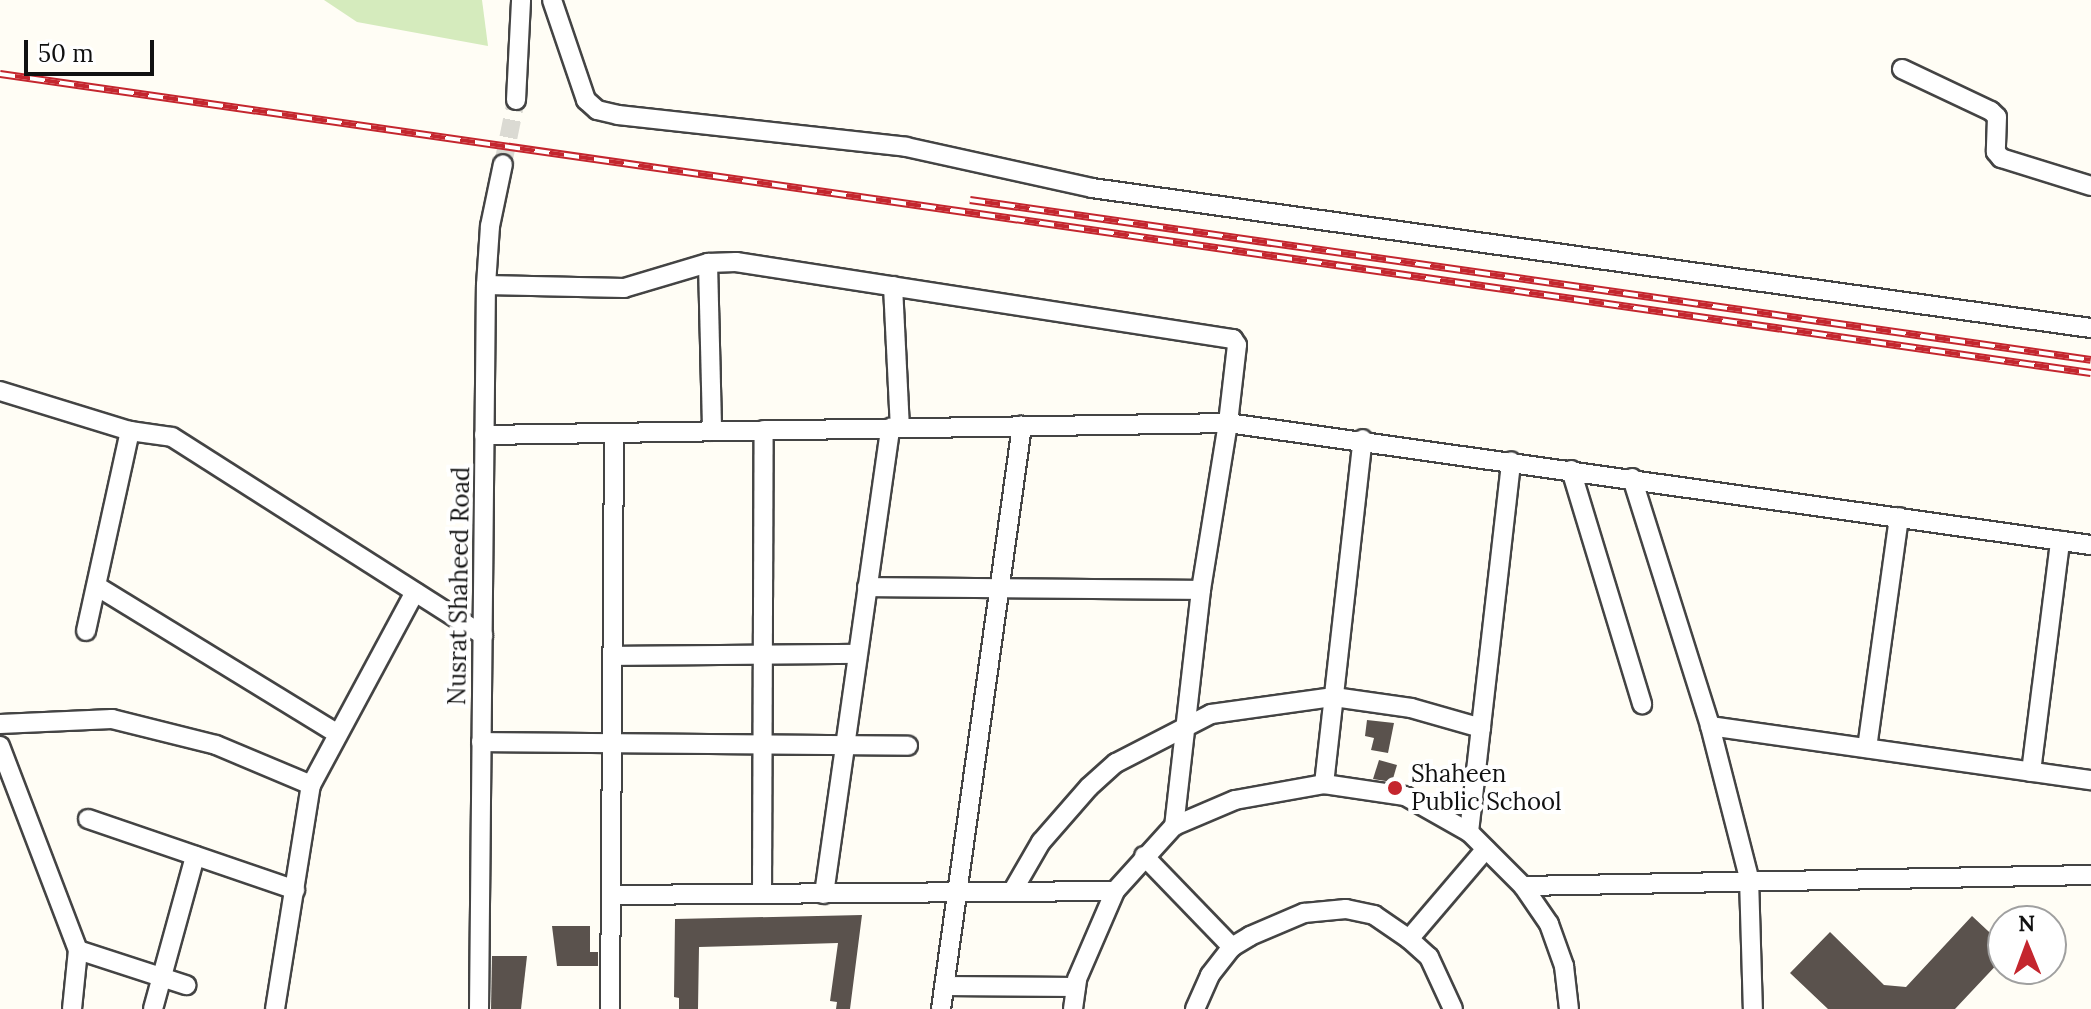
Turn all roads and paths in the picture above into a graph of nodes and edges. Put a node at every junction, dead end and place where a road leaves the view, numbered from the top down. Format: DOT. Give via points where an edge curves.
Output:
graph roads {
  1 [pos="521,0"];
  2 [pos="552,0"];
  3 [pos="1902,69"];
  4 [pos="516,100"];
  5 [pos="503,164"];
  6 [pos="2091,186"];
  7 [pos="708,263"];
  8 [pos="486,285"];
  9 [pos="893,286"];
  10 [pos="2091,328"];
  11 [pos="0,391"];
  12 [pos="1228,423"];
  13 [pos="1022,426"];
  14 [pos="895,428"];
  15 [pos="764,430"];
  16 [pos="130,431"];
  17 [pos="712,431"];
  18 [pos="614,433"];
  19 [pos="484,435"];
  20 [pos="1363,439"];
  21 [pos="1511,461"];
  22 [pos="1571,470"];
  23 [pos="1632,478"];
  24 [pos="1899,517"];
  25 [pos="2060,541"];
  26 [pos="2091,545"];
  27 [pos="98,587"];
  28 [pos="867,587"];
  29 [pos="1201,590"];
  30 [pos="999,591"];
  31 [pos="415,592"];
  32 [pos="86,631"];
  33 [pos="483,635"];
  34 [pos="857,654"];
  35 [pos="763,655"];
  36 [pos="612,656"];
  37 [pos="1334,697"];
  38 [pos="1642,704"];
  39 [pos="1184,723"];
  40 [pos="0,724"];
  41 [pos="1710,726"];
  42 [pos="1481,728"];
  43 [pos="338,734"];
  44 [pos="481,742"];
  45 [pos="612,743"];
  46 [pos="763,745"];
  47 [pos="0,746"];
  48 [pos="845,746"];
  49 [pos="908,746"];
  50 [pos="1867,748"];
  51 [pos="2031,772"];
  52 [pos="2091,780"];
  53 [pos="1324,784"];
  54 [pos="311,785"];
  55 [pos="88,819"];
  56 [pos="1174,826"];
  57 [pos="1469,832"];
  58 [pos="1486,849"];
  59 [pos="195,856"];
  60 [pos="1144,856"];
  61 [pos="2091,875"];
  62 [pos="1749,878"];
  63 [pos="1523,886"];
  64 [pos="295,890"];
  65 [pos="1115,891"];
  66 [pos="957,892"];
  67 [pos="1012,892"];
  68 [pos="762,894"];
  69 [pos="824,894"];
  70 [pos="611,895"];
  71 [pos="1409,939"];
  72 [pos="1232,947"];
  73 [pos="78,950"];
  74 [pos="164,975"];
  75 [pos="186,985"];
  76 [pos="944,986"];
  77 [pos="1076,987"];
  78 [pos="72,1009"];
  79 [pos="153,1009"];
  80 [pos="275,1009"];
  81 [pos="479,1009"];
  82 [pos="610,1009"];
  83 [pos="941,1009"];
  84 [pos="1073,1009"];
  85 [pos="1195,1009"];
  86 [pos="1453,1009"];
  87 [pos="1569,1009"];
  88 [pos="1753,1009"];
  1 -- 4 [label="street"];
  2 -- 10 [label="street" via="586,100 597,110 618,115 906,147 1092,188"];
  3 -- 6 [label="street" via="1991,111 1997,117 1996,152 2001,158"];
  5 -- 8 [label="street, Nusrat Shaheed Road" via="490,226"];
  7 -- 8 [label="street" via="624,288"];
  7 -- 9 [label="street" via="736,262"];
  7 -- 17 [label="street"];
  8 -- 19 [label="street, Nusrat Shaheed Road"];
  9 -- 12 [label="street" via="1233,339 1237,345"];
  9 -- 14 [label="street"];
  11 -- 16 [label="street"];
  12 -- 13 [label="street"];
  12 -- 20 [label="street"];
  12 -- 29 [label="street"];
  13 -- 14 [label="street"];
  13 -- 30 [label="street"];
  14 -- 15 [label="street"];
  14 -- 28 [label="street"];
  15 -- 17 [label="street"];
  15 -- 35 [label="street"];
  16 -- 27 [label="street"];
  16 -- 31 [label="street" via="172,437"];
  17 -- 18 [label="street"];
  18 -- 19 [label="street"];
  18 -- 36 [label="street"];
  19 -- 33 [label="street, Nusrat Shaheed Road"];
  20 -- 21 [label="street"];
  20 -- 37 [label="street"];
  21 -- 22 [label="street"];
  21 -- 42 [label="street"];
  22 -- 23 [label="street"];
  22 -- 38 [label="street"];
  23 -- 24 [label="street"];
  23 -- 41 [label="street"];
  24 -- 25 [label="street"];
  24 -- 50 [label="street"];
  25 -- 26 [label="street"];
  25 -- 51 [label="street"];
  27 -- 32 [label="street"];
  27 -- 43 [label="street"];
  28 -- 30 [label="street"];
  28 -- 34 [label="street"];
  29 -- 30 [label="street"];
  29 -- 39 [label="street"];
  30 -- 66 [label="street"];
  31 -- 33 [label="street"];
  31 -- 43 [label="street"];
  33 -- 44 [label="street, Nusrat Shaheed Road"];
  34 -- 35 [label="street"];
  34 -- 48 [label="street"];
  35 -- 36 [label="street"];
  35 -- 46 [label="street"];
  36 -- 45 [label="street"];
  37 -- 39 [label="street" via="1253,704"];
  37 -- 42 [label="street" via="1411,708"];
  37 -- 53 [label="street"];
  39 -- 56 [label="street"];
  39 -- 67 [label="street" via="1116,763 1089,787 1041,842"];
  40 -- 54 [label="street" via="112,719 216,745"];
  41 -- 50 [label="street"];
  41 -- 62 [label="street"];
  42 -- 57 [label="street"];
  43 -- 54 [label="street"];
  44 -- 45 [label="street"];
  44 -- 81 [label="street, Nusrat Shaheed Road"];
  45 -- 46 [label="street"];
  45 -- 70 [label="street"];
  46 -- 48 [label="street"];
  46 -- 68 [label="street"];
  47 -- 73 [label="street"];
  48 -- 49 [label="street"];
  48 -- 69 [label="street"];
  50 -- 51 [label="street"];
  51 -- 52 [label="street"];
  53 -- 56 [label="street" via="1235,800"];
  53 -- 57 [label="street" via="1405,796"];
  54 -- 64 [label="street"];
  55 -- 59 [label="street"];
  56 -- 60 [label="street"];
  57 -- 58 [label="street"];
  58 -- 63 [label="street"];
  58 -- 71 [label="street"];
  59 -- 64 [label="street"];
  59 -- 74 [label="street"];
  60 -- 65 [label="street"];
  60 -- 72 [label="street"];
  61 -- 62 [label="street"];
  62 -- 63 [label="street"];
  62 -- 88 [label="street"];
  63 -- 87 [label="street" via="1554,938"];
  64 -- 80 [label="street"];
  65 -- 67 [label="street"];
  65 -- 77 [label="street"];
  66 -- 67 [label="street"];
  66 -- 69 [label="street"];
  66 -- 76 [label="street"];
  68 -- 69 [label="street"];
  68 -- 70 [label="street"];
  70 -- 82 [label="street"];
  71 -- 72 [label="street" via="1374,915 1325,909 1279,920"];
  71 -- 86 [label="street" via="1429,957"];
  72 -- 85 [label="street" via="1210,975"];
  73 -- 74 [label="street"];
  73 -- 78 [label="street"];
  74 -- 75 [label="street"];
  74 -- 79 [label="street"];
  76 -- 77 [label="street"];
  76 -- 83 [label="street"];
  77 -- 84 [label="street"];
}
